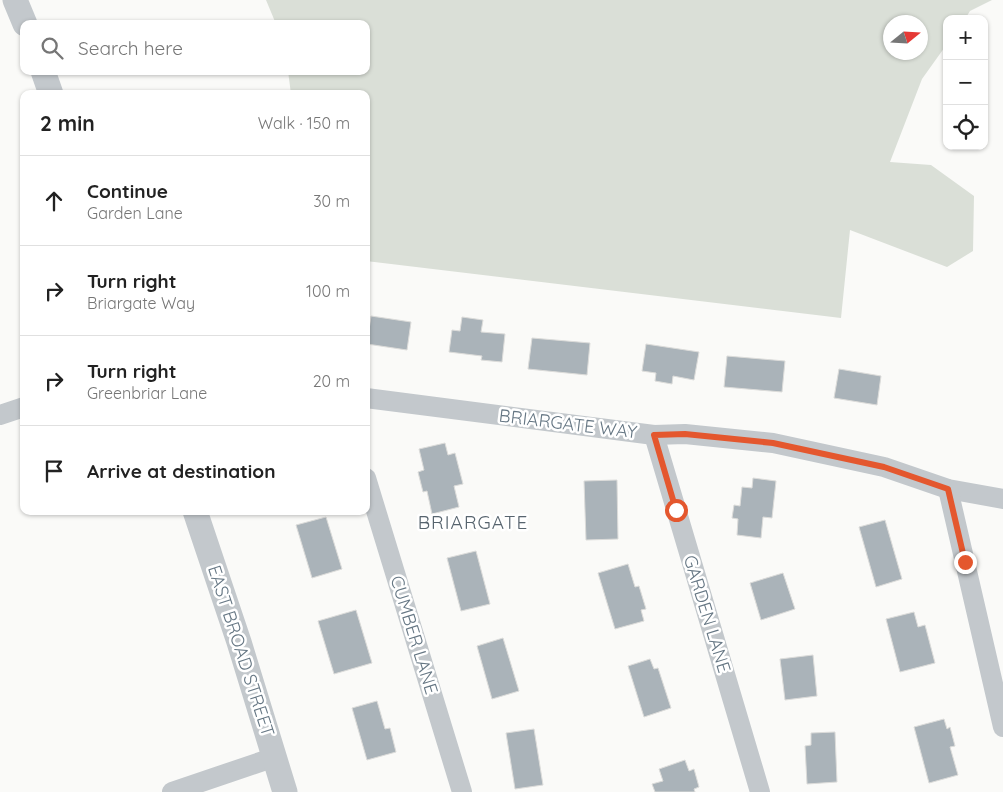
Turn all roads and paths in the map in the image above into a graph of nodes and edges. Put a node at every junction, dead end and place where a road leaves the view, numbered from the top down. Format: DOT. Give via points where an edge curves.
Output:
graph roads {
  1 [pos="15,0"];
  2 [pos="23,20"];
  3 [pos="44,75"];
  4 [pos="50,90"];
  5 [pos="370,399"];
  6 [pos="20,408"];
  7 [pos="0,415"];
  8 [pos="654,435"];
  9 [pos="948,489"];
  10 [pos="370,491"];
  11 [pos="1003,499"];
  12 [pos="196,515"];
  13 [pos="1003,727"];
  14 [pos="275,757"];
  15 [pos="172,792"];
  16 [pos="285,792"];
  17 [pos="462,792"];
  18 [pos="760,792"];
  1 -- 2 [label="street"];
  3 -- 4 [label="street"];
  5 -- 8 [label="street, BRIARGATE WAY"];
  6 -- 7 [label="street"];
  8 -- 9 [label="street, BRIARGATE WAY" via="685,434 773,443 884,467"];
  8 -- 18 [label="street, GARDEN LANE"];
  9 -- 11 [label="street, BRIARGATE WAY"];
  9 -- 13 [label="street"];
  10 -- 17 [label="street, CUMBER LANE"];
  12 -- 14 [label="street, EAST BROAD STREET"];
  14 -- 15 [label="street"];
  14 -- 16 [label="street, EAST BROAD STREET"];
}
